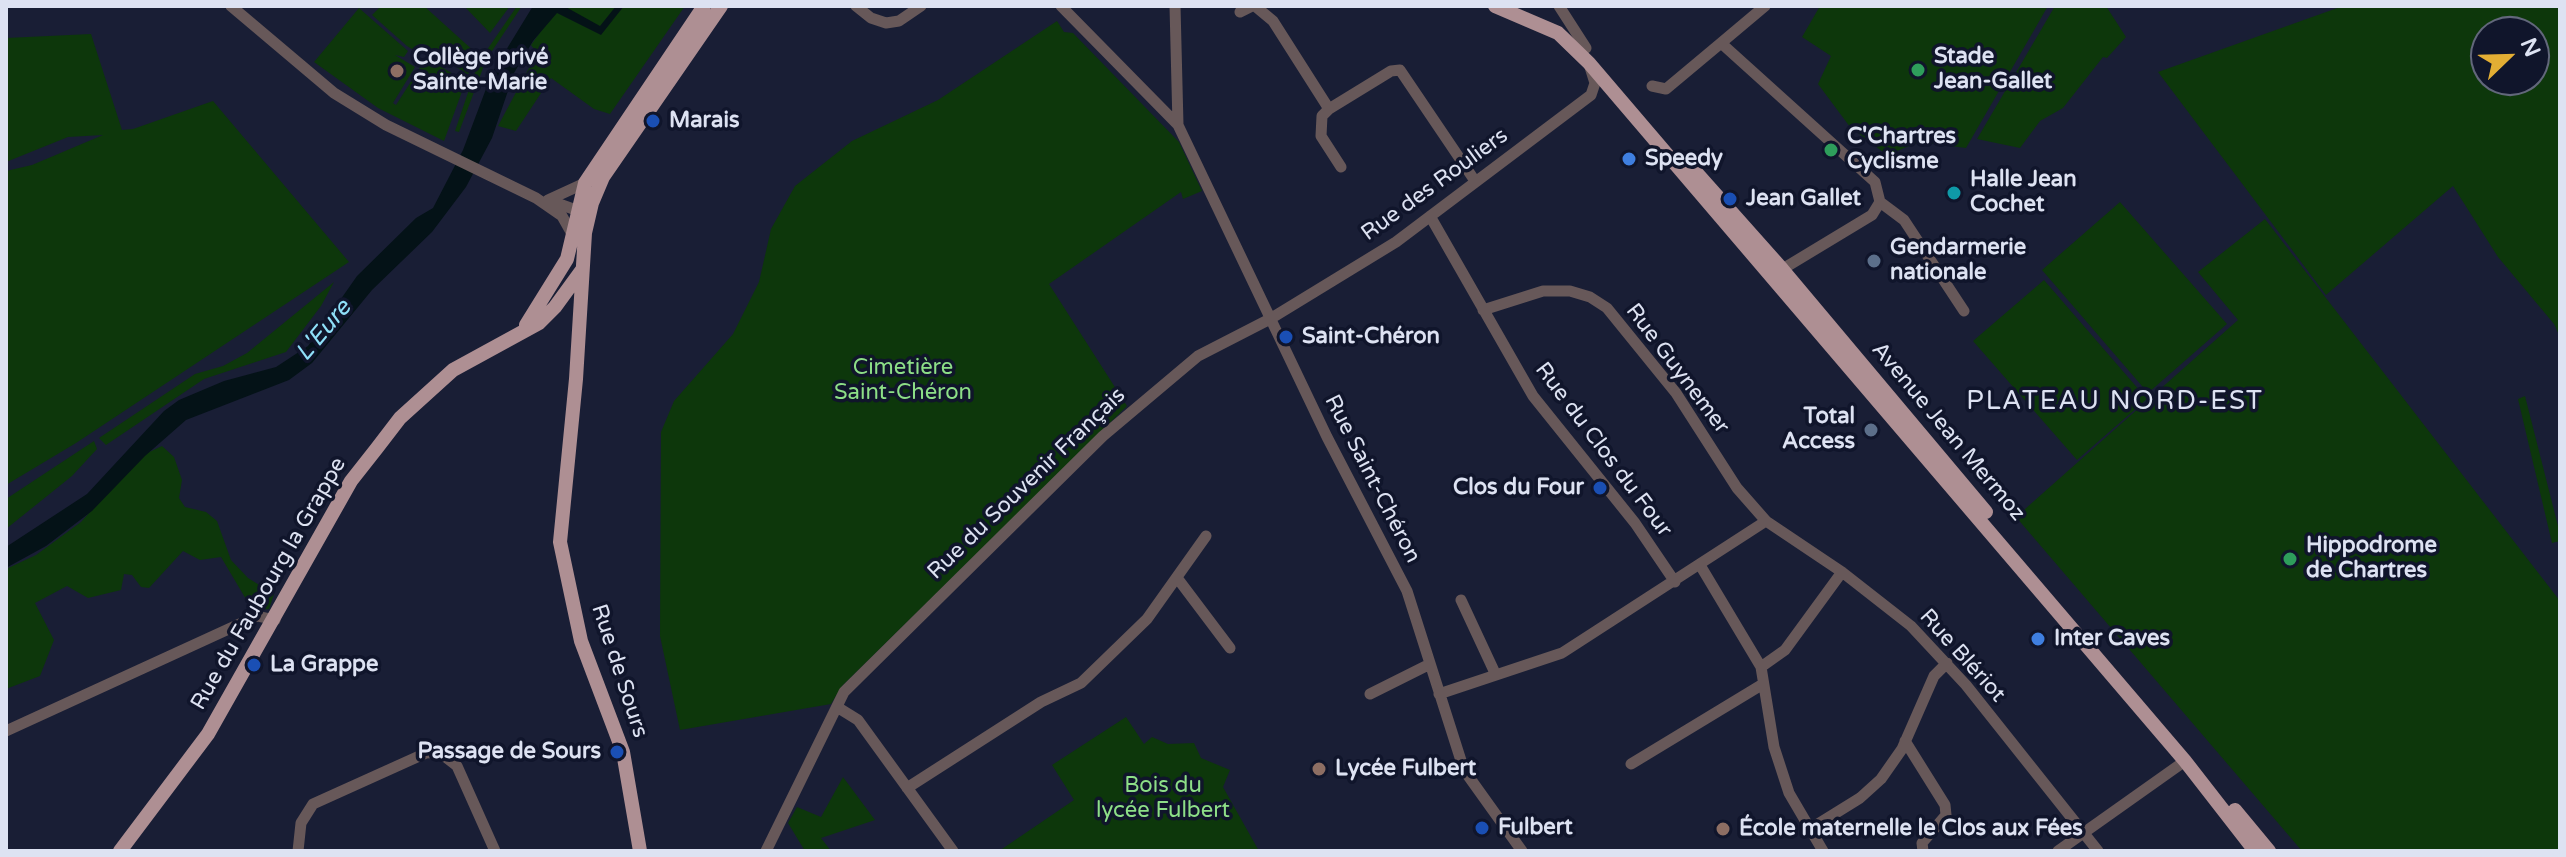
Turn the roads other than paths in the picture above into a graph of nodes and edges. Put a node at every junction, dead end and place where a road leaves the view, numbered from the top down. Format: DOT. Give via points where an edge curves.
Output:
graph roads {
  1 [pos="231,6"];
  2 [pos="704,6"];
  3 [pos="721,6"];
  4 [pos="856,6"];
  5 [pos="921,6"];
  6 [pos="1061,6"];
  7 [pos="1175,6"];
  8 [pos="1254,6"];
  9 [pos="1495,6"];
  10 [pos="1520,6"];
  11 [pos="1559,6"];
  12 [pos="1765,6"];
  13 [pos="1240,12"];
  14 [pos="1559,27"];
  15 [pos="1721,43"];
  16 [pos="1581,48"];
  17 [pos="1589,63"];
  18 [pos="1652,86"];
  19 [pos="1329,109"];
  20 [pos="1178,125"];
  21 [pos="1341,167"];
  22 [pos="1475,181"];
  23 [pos="585,183"];
  24 [pos="542,199"];
  25 [pos="1880,202"];
  26 [pos="592,203"];
  27 [pos="569,213"];
  28 [pos="1430,216"];
  29 [pos="578,233"];
  30 [pos="567,259"];
  31 [pos="582,270"];
  32 [pos="1777,272"];
  33 [pos="572,284"];
  34 [pos="555,307"];
  35 [pos="1483,310"];
  36 [pos="1964,311"];
  37 [pos="578,315"];
  38 [pos="1270,319"];
  39 [pos="518,335"];
  40 [pos="1766,521"];
  41 [pos="1206,536"];
  42 [pos="1700,565"];
  43 [pos="1842,572"];
  44 [pos="1178,579"];
  45 [pos="1675,582"];
  46 [pos="1461,600"];
  47 [pos="275,620"];
  48 [pos="1230,648"];
  49 [pos="1947,663"];
  50 [pos="1430,664"];
  51 [pos="1761,667"];
  52 [pos="1495,673"];
  53 [pos="1763,684"];
  54 [pos="1370,694"];
  55 [pos="1439,694"];
  56 [pos="837,707"];
  57 [pos="6,731"];
  58 [pos="1905,741"];
  59 [pos="2185,761"];
  60 [pos="1631,764"];
  61 [pos="907,788"];
  62 [pos="1810,829"];
  63 [pos="2083,834"];
  64 [pos="120,851"];
  65 [pos="298,851"];
  66 [pos="495,851"];
  67 [pos="640,851"];
  68 [pos="766,851"];
  69 [pos="953,851"];
  70 [pos="1522,851"];
  71 [pos="1823,851"];
  72 [pos="1923,851"];
  73 [pos="2058,851"];
  74 [pos="2098,851"];
  75 [pos="2255,851"];
  76 [pos="2269,851"];
  1 -- 24 [label="street" via="334,93 436,150"];
  2 -- 23 [label="main road, Rue du Faubourg la Grappe"];
  3 -- 26 [label="main road, Rue du Faubourg la Grappe" via="603,177"];
  4 -- 5 [label="street" via="886,23"];
  6 -- 20 [label="street"];
  7 -- 20 [label="street"];
  8 -- 13 [label="street"];
  8 -- 19 [label="street" via="1273,21"];
  9 -- 14 [label="main road"];
  10 -- 14 [label="main road"];
  11 -- 14 [label="street"];
  11 -- 16 [label="street"];
  12 -- 15 [label="street"];
  14 -- 16 [label="main road"];
  15 -- 18 [label="street" via="1666,89"];
  15 -- 25 [label="street" via="1875,182"];
  16 -- 17 [label="main road, Avenue Jean Mermoz"];
  16 -- 32 [label="main road, Avenue Jean Mermoz"];
  17 -- 22 [label="street, Rue des Rouliers" via="1595,83 1591,95"];
  17 -- 32 [label="main road, Avenue Jean Mermoz"];
  19 -- 21 [label="street" via="1322,116 1321,136"];
  19 -- 22 [label="street" via="1400,70"];
  20 -- 38 [label="street, Rue Saint-Chéron"];
  22 -- 28 [label="street, Rue des Rouliers"];
  23 -- 24 [label="street"];
  23 -- 27 [label="main road, Rue du Faubourg la Grappe"];
  24 -- 27 [label="street"];
  25 -- 32 [label="street" via="1872,215"];
  25 -- 36 [label="street" via="1904,220"];
  26 -- 27 [label="street"];
  26 -- 29 [label="main road, Rue du Faubourg la Grappe"];
  27 -- 29 [label="main road, Rue du Faubourg la Grappe"];
  28 -- 35 [label="street, Rue du Clos du Four"];
  28 -- 38 [label="street, Rue des Rouliers"];
  29 -- 30 [label="main road, Rue du Faubourg la Grappe"];
  29 -- 31 [label="main road, Rue du Faubourg la Grappe"];
  30 -- 33 [label="main road, Rue de Sours"];
  30 -- 39 [label="main road, Rue du Faubourg la Grappe"];
  31 -- 33 [label="main road, Rue du Faubourg la Grappe"];
  31 -- 37 [label="main road, Rue de Sours"];
  32 -- 59 [label="main road, Avenue Jean Mermoz"];
  32 -- 76 [label="main road, Avenue Jean Mermoz"];
  33 -- 34 [label="main road, Rue du Faubourg la Grappe"];
  33 -- 37 [label="main road, Rue de Sours"];
  34 -- 37 [label="main road"];
  34 -- 39 [label="main road, Rue du Faubourg la Grappe"];
  35 -- 40 [label="street, Rue Guynemer" via="1543,291 1590,297 1607,308 1676,393 1737,488"];
  35 -- 45 [label="street, Rue du Clos du Four" via="1533,396 1635,523"];
  37 -- 67 [label="main road, Rue de Sours" via="560,542 581,641 623,752"];
  38 -- 50 [label="street, Rue Saint-Chéron" via="1407,591"];
  38 -- 56 [label="street, Rue du Souvenir Français" via="1198,356 1130,410 853,682"];
  39 -- 47 [label="main road, Rue du Faubourg la Grappe" via="453,370 400,418 351,481"];
  40 -- 42 [label="street"];
  40 -- 43 [label="street, Rue Blériot"];
  41 -- 44 [label="street"];
  42 -- 45 [label="street"];
  42 -- 51 [label="street"];
  43 -- 49 [label="street, Rue Blériot" via="1911,626"];
  43 -- 51 [label="street" via="1785,650"];
  44 -- 48 [label="street"];
  44 -- 61 [label="street" via="1147,619 1081,683 1041,702"];
  45 -- 52 [label="street" via="1562,653"];
  46 -- 52 [label="street"];
  47 -- 57 [label="street" via="257,616"];
  47 -- 64 [label="main road, Rue du Faubourg la Grappe" via="191,759"];
  49 -- 58 [label="street" via="1934,676"];
  49 -- 63 [label="street, Rue Blériot"];
  50 -- 54 [label="street"];
  50 -- 55 [label="street, Rue Saint-Chéron"];
  51 -- 53 [label="street"];
  52 -- 55 [label="street"];
  53 -- 60 [label="street"];
  53 -- 62 [label="street" via="1774,747 1789,793"];
  55 -- 70 [label="street, Rue Saint-Chéron" via="1464,770"];
  56 -- 61 [label="street" via="858,720"];
  56 -- 68 [label="street, Rue du Souvenir Français"];
  58 -- 62 [label="street" via="1881,779"];
  58 -- 72 [label="street" via="1945,805 1946,815 1922,843"];
  59 -- 63 [label="street"];
  59 -- 75 [label="main road, Avenue Jean Mermoz"];
  61 -- 69 [label="street"];
  62 -- 71 [label="street"];
  63 -- 73 [label="street"];
  63 -- 74 [label="street, Rue Blériot"];
  65 -- 66 [label="street" via="301,823 313,804 426,753 439,752 457,766"];
}
